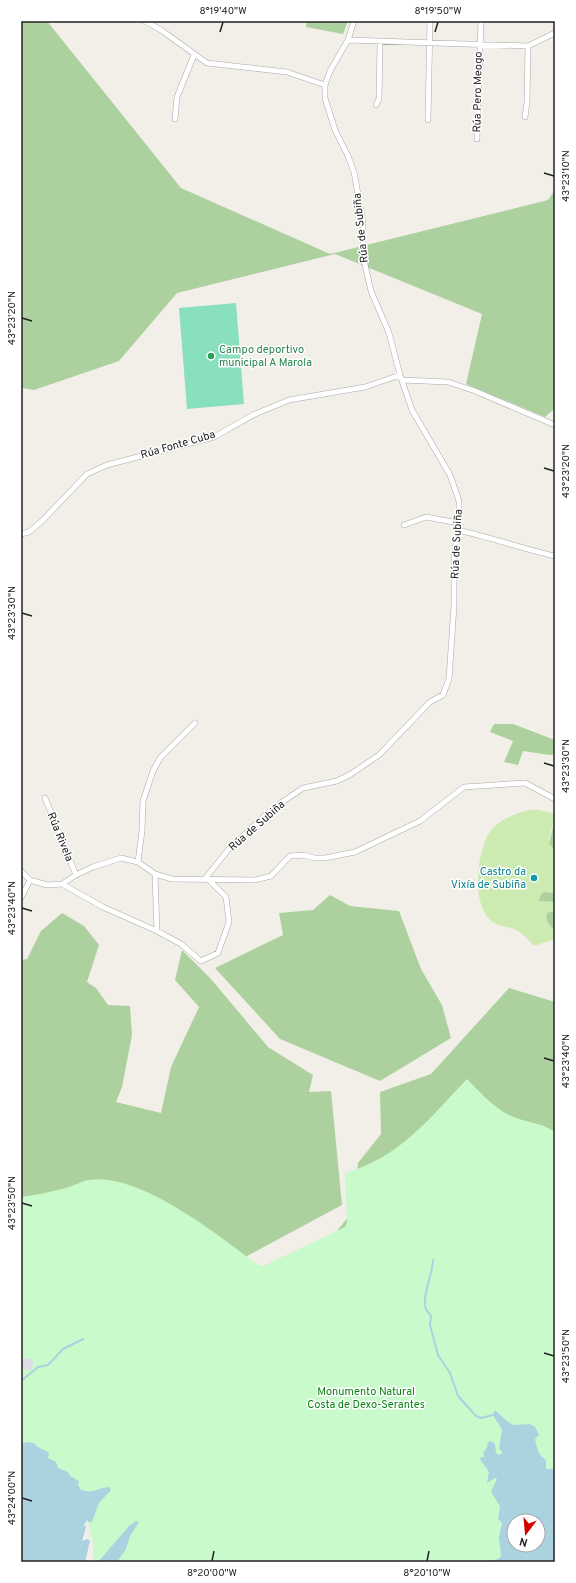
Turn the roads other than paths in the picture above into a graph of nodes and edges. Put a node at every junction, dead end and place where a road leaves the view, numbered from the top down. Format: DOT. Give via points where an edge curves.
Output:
graph roads {
  1 [pos="145,21"];
  2 [pos="354,21"];
  3 [pos="430,21"];
  4 [pos="481,21"];
  5 [pos="555,33"];
  6 [pos="348,40"];
  7 [pos="380,42"];
  8 [pos="430,44"];
  9 [pos="479,44"];
  10 [pos="528,46"];
  11 [pos="194,55"];
  12 [pos="325,85"];
  13 [pos="376,105"];
  14 [pos="525,117"];
  15 [pos="175,119"];
  16 [pos="428,120"];
  17 [pos="477,139"];
  18 [pos="401,377"];
  19 [pos="555,425"];
  20 [pos="459,523"];
  21 [pos="404,525"];
  22 [pos="458,530"];
  23 [pos="21,534"];
  24 [pos="555,556"];
  25 [pos="194,723"];
  26 [pos="45,798"];
  27 [pos="555,799"];
  28 [pos="138,862"];
  29 [pos="21,871"];
  30 [pos="155,874"];
  31 [pos="76,875"];
  32 [pos="30,880"];
  33 [pos="207,880"];
  34 [pos="62,884"];
  35 [pos="21,898"];
  36 [pos="157,931"];
  1 -- 11 [label="street"];
  2 -- 6 [label="street, Rúa de Subiña"];
  3 -- 8 [label="street"];
  4 -- 9 [label="street, Rúa Pero Meogo"];
  5 -- 10 [label="street"];
  6 -- 7 [label="street"];
  6 -- 12 [label="street, Rúa de Subiña"];
  7 -- 8 [label="street"];
  7 -- 13 [label="street" via="379,98"];
  8 -- 9 [label="street"];
  8 -- 16 [label="street"];
  9 -- 10 [label="street"];
  9 -- 17 [label="street, Rúa Pero Meogo"];
  10 -- 14 [label="street"];
  11 -- 12 [label="street" via="207,63 287,72"];
  11 -- 15 [label="street" via="177,98"];
  12 -- 18 [label="street, Rúa de Subiña" via="325,98 335,130 354,172 362,223 363,256 371,291 389,333"];
  18 -- 19 [label="street, Rúa Fonte Cuba" via="448,382"];
  18 -- 20 [label="street, Rúa de Subiña" via="412,410 450,475 459,501"];
  18 -- 23 [label="street, Rúa Fonte Cuba" via="289,400 255,414 214,437 107,466 87,474 42,521 29,532"];
  20 -- 21 [label="street" via="426,517"];
  20 -- 22 [label="street, Rúa de Subiña"];
  22 -- 24 [label="street"];
  22 -- 33 [label="street, Rúa de Subiña" via="454,556 450,667 442,694 430,702 379,755 351,774 337,781 303,788 272,809 228,850"];
  25 -- 28 [label="street" via="160,758 153,771 143,800"];
  26 -- 31 [label="street, Rúa Rivela"];
  27 -- 33 [label="street" via="525,783 464,787 420,821 355,852 325,858 290,856 272,876 255,880"];
  28 -- 30 [label="street"];
  28 -- 31 [label="street" via="121,858"];
  29 -- 32 [label="street"];
  30 -- 33 [label="street" via="172,879"];
  30 -- 36 [label="street"];
  31 -- 34 [label="street"];
  32 -- 34 [label="street" via="47,885"];
  32 -- 35 [label="street"];
  33 -- 36 [label="street" via="226,897 229,922 218,953 201,961 181,944"];
  34 -- 36 [label="street" via="103,907"];
}
